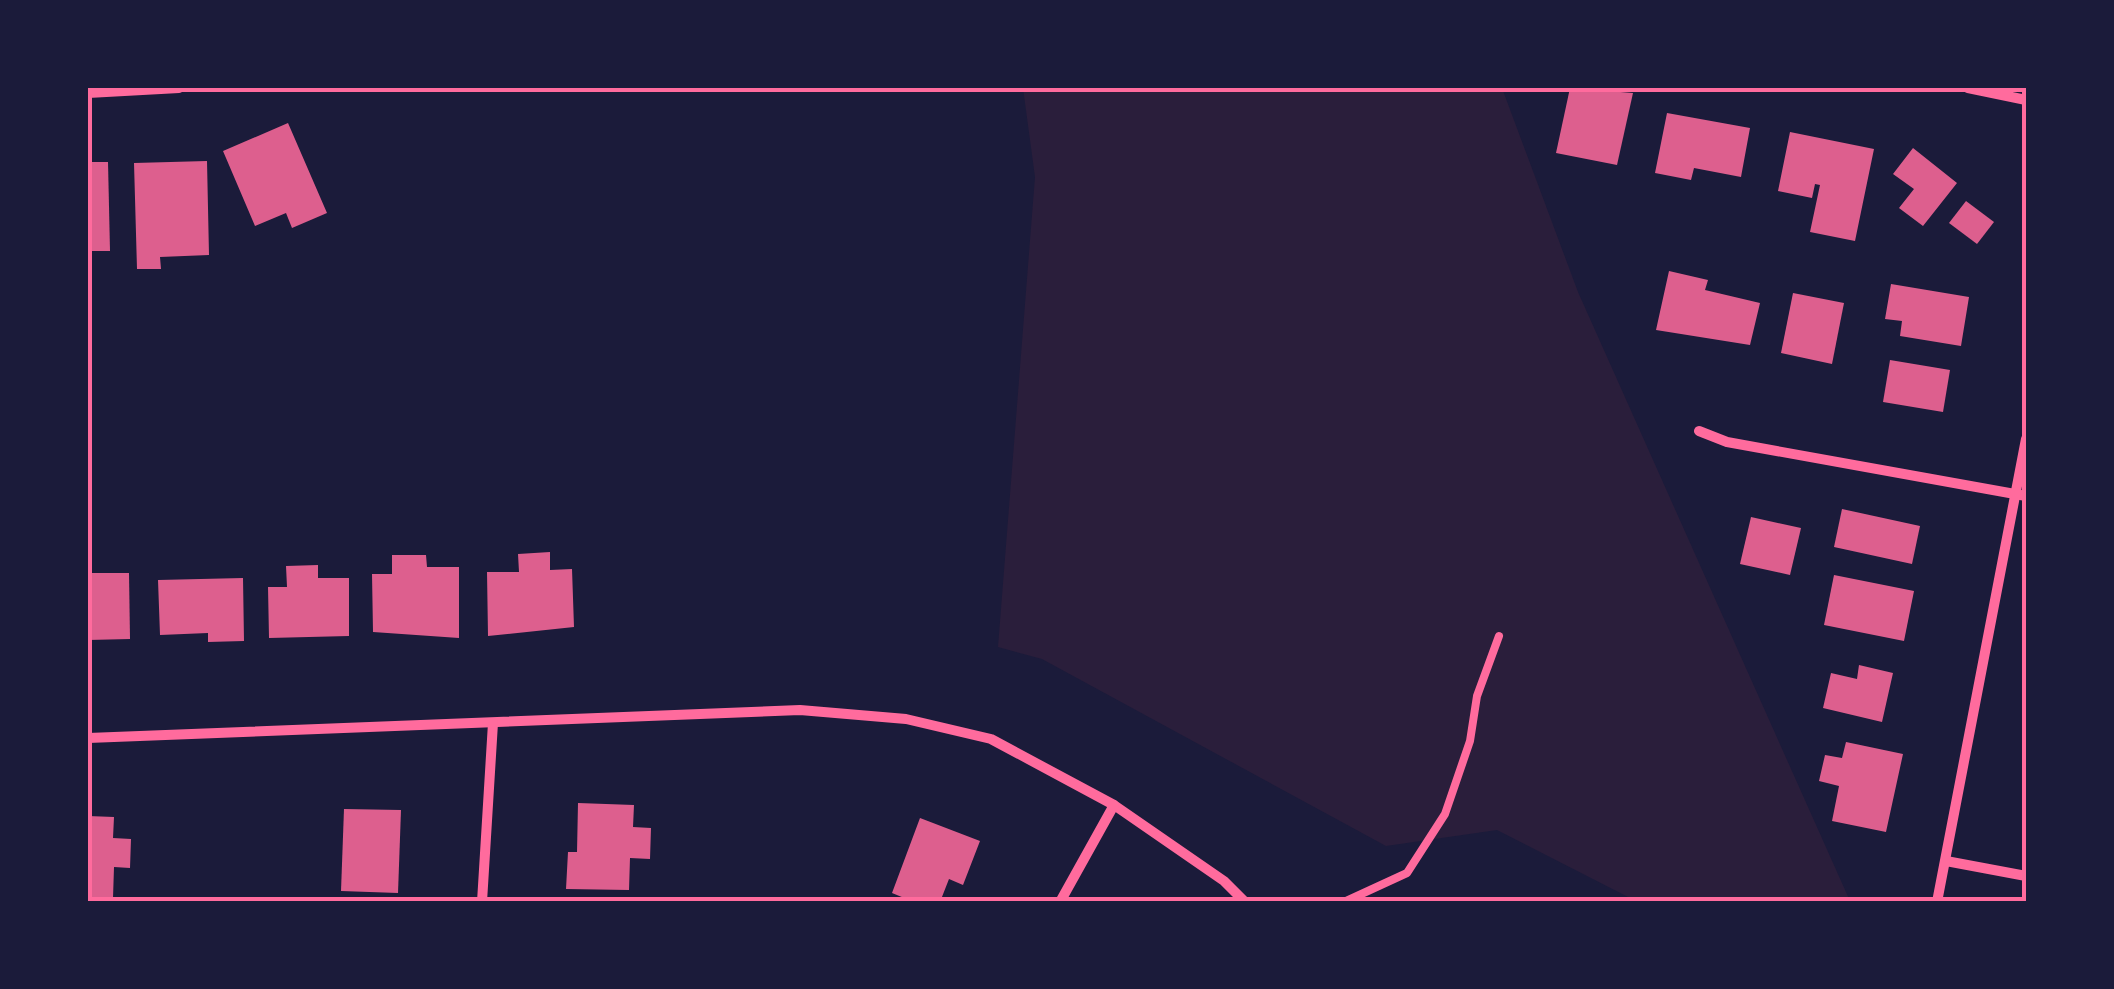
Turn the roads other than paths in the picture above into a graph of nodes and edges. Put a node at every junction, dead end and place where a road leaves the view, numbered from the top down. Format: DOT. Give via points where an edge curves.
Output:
graph roads {
  1 [pos="179,88"];
  2 [pos="1968,88"];
  3 [pos="88,93"];
  4 [pos="2026,100"];
  5 [pos="1699,431"];
  6 [pos="2026,439"];
  7 [pos="2021,495"];
  8 [pos="1499,636"];
  9 [pos="493,724"];
  10 [pos="88,738"];
  11 [pos="1114,805"];
  12 [pos="1946,861"];
  13 [pos="2026,876"];
  14 [pos="482,902"];
  15 [pos="1060,902"];
  16 [pos="1245,902"];
  17 [pos="1344,902"];
  18 [pos="1937,902"];
  1 -- 3 [label="street"];
  2 -- 4 [label="street"];
  5 -- 7 [label="street" via="1727,442"];
  6 -- 7 [label="street"];
  7 -- 12 [label="street"];
  8 -- 17 [label="lane" via="1446,814 1407,873"];
  9 -- 10 [label="street"];
  9 -- 11 [label="street" via="800,710 906,719 991,739"];
  9 -- 14 [label="street"];
  11 -- 15 [label="street"];
  11 -- 16 [label="street"];
  12 -- 13 [label="street"];
  12 -- 18 [label="street"];
}
